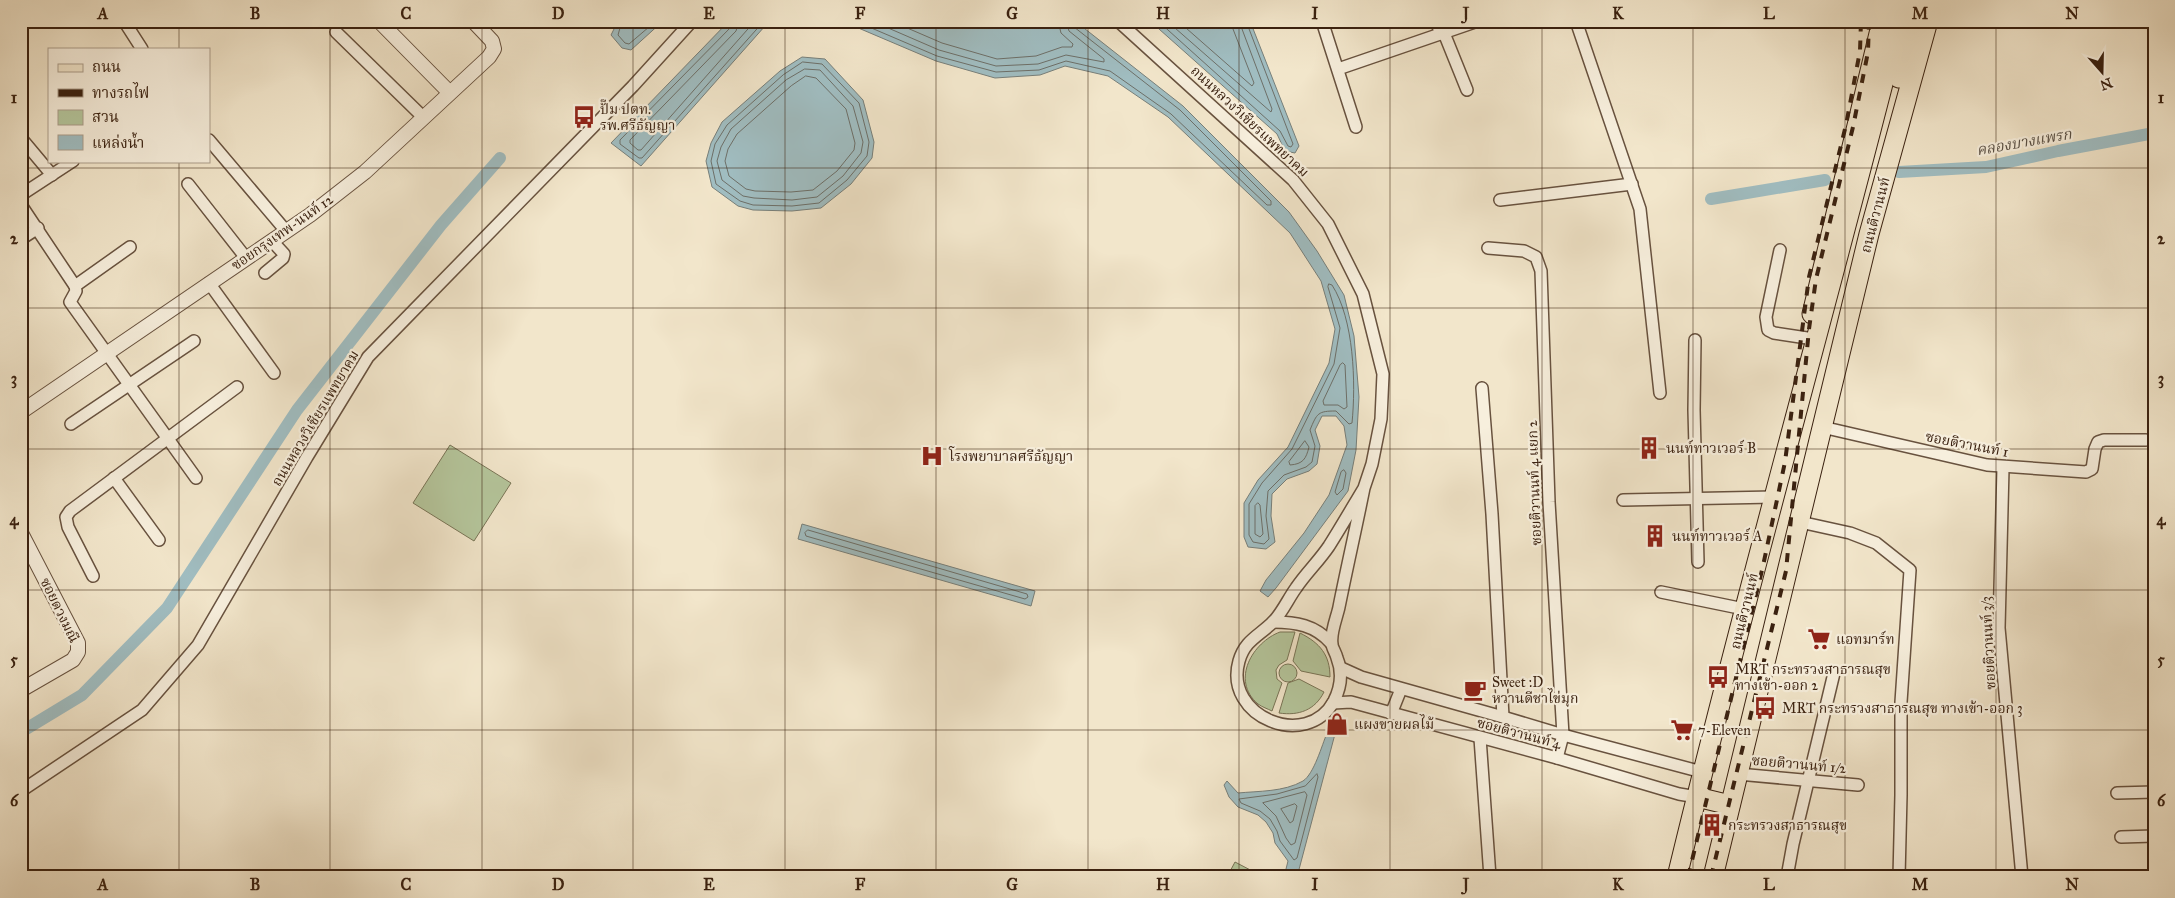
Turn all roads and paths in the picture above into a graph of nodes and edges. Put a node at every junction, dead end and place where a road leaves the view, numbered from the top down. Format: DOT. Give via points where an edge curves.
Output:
graph roads {
  1 [pos="124,21"];
  2 [pos="379,21"];
  3 [pos="473,21"];
  4 [pos="692,21"];
  5 [pos="1118,21"];
  6 [pos="1322,21"];
  7 [pos="1436,21"];
  8 [pos="1478,21"];
  9 [pos="1576,21"];
  10 [pos="1882,21"];
  11 [pos="1914,21"];
  12 [pos="1928,21"];
  13 [pos="336,32"];
  14 [pos="1443,33"];
  15 [pos="1901,33"];
  16 [pos="141,48"];
  17 [pos="1338,69"];
  18 [pos="1467,90"];
  19 [pos="449,92"];
  20 [pos="423,117"];
  21 [pos="1356,127"];
  22 [pos="21,138"];
  23 [pos="210,141"];
  24 [pos="72,162"];
  25 [pos="52,175"];
  26 [pos="188,184"];
  27 [pos="1632,184"];
  28 [pos="21,195"];
  29 [pos="1500,200"];
  30 [pos="21,206"];
  31 [pos="38,228"];
  32 [pos="286,231"];
  33 [pos="21,239"];
  34 [pos="272,241"];
  35 [pos="130,247"];
  36 [pos="1488,248"];
  37 [pos="1780,250"];
  38 [pos="246,258"];
  39 [pos="266,273"];
  40 [pos="209,283"];
  41 [pos="75,286"];
  42 [pos="1807,338"];
  43 [pos="1694,340"];
  44 [pos="194,341"];
  45 [pos="107,353"];
  46 [pos="274,373"];
  47 [pos="1806,375"];
  48 [pos="130,384"];
  49 [pos="237,387"];
  50 [pos="1482,388"];
  51 [pos="1660,393"];
  52 [pos="21,412"];
  53 [pos="1824,418"];
  54 [pos="71,424"];
  55 [pos="168,438"];
  56 [pos="2146,440"];
  57 [pos="2003,468"];
  58 [pos="114,478"];
  59 [pos="196,478"];
  60 [pos="1364,488"];
  61 [pos="1696,497"];
  62 [pos="1774,497"];
  63 [pos="1623,500"];
  64 [pos="1800,522"];
  65 [pos="21,533"];
  66 [pos="159,540"];
  67 [pos="1698,562"];
  68 [pos="92,576"];
  69 [pos="1661,592"];
  70 [pos="1744,609"];
  71 [pos="1273,622"];
  72 [pos="1331,643"];
  73 [pos="1341,668"];
  74 [pos="1834,673"];
  75 [pos="1402,689"];
  76 [pos="21,690"];
  77 [pos="1333,703"];
  78 [pos="1391,714"];
  79 [pos="1503,716"];
  80 [pos="1563,736"];
  81 [pos="1480,738"];
  82 [pos="1557,758"];
  83 [pos="1702,772"];
  84 [pos="1738,774"];
  85 [pos="1810,779"];
  86 [pos="1858,785"];
  87 [pos="21,791"];
  88 [pos="2154,792"];
  89 [pos="2118,793"];
  90 [pos="1697,797"];
  91 [pos="1730,805"];
  92 [pos="2154,836"];
  93 [pos="2121,837"];
  94 [pos="1490,877"];
  95 [pos="1677,877"];
  96 [pos="1712,877"];
  97 [pos="1787,877"];
  98 [pos="1899,877"];
  99 [pos="2022,877"];
  1 -- 16 [label="street"];
  2 -- 19 [label="street"];
  3 -- 19 [label="street, ซอยกรุงเทพ-นนท์ 12" via="492,41 494,49"];
  4 -- 87 [label="street, ถนนหลวงวิเชียรแพทยาคม" via="633,86 368,357 198,645 142,710"];
  5 -- 60 [label="street, ถนนหลวงวิเชียรแพทยาคม" via="1293,180 1328,224 1363,294 1383,374 1381,419"];
  6 -- 17 [label="street"];
  7 -- 14 [label="street"];
  8 -- 14 [label="street"];
  9 -- 27 [label="street"];
  10 -- 42 [label="main road, ถนนติวานนท์"];
  11 -- 15 [label="main road, ถนนติวานนท์"];
  12 -- 53 [label="main road, ถนนติวานนท์"];
  13 -- 20 [label="street"];
  14 -- 17 [label="street"];
  14 -- 18 [label="street"];
  15 -- 47 [label="main road, ถนนติวานนท์"];
  15 -- 53 [label="main road, ถนนติวานนท์" via="1844,292"];
  17 -- 21 [label="street"];
  19 -- 20 [label="street, ซอยกรุงเทพ-นนท์ 12"];
  20 -- 32 [label="street, ซอยกรุงเทพ-นนท์ 12" via="365,172"];
  22 -- 25 [label="street"];
  23 -- 32 [label="street"];
  24 -- 25 [label="street"];
  25 -- 28 [label="street"];
  26 -- 38 [label="street"];
  27 -- 29 [label="street"];
  27 -- 51 [label="street" via="1640,208"];
  30 -- 31 [label="street"];
  31 -- 33 [label="street"];
  31 -- 41 [label="street"];
  32 -- 34 [label="street, ซอยกรุงเทพ-นนท์ 12"];
  34 -- 38 [label="street, ซอยกรุงเทพ-นนท์ 12"];
  34 -- 39 [label="street" via="284,254"];
  35 -- 41 [label="street"];
  36 -- 80 [label="street, ซอยติวานนท์ 4 แยก 2" via="1524,251 1536,257 1542,271"];
  37 -- 42 [label="street" via="1766,317 1768,330"];
  38 -- 40 [label="street, ซอยกรุงเทพ-นนท์ 12"];
  40 -- 45 [label="street, ซอยกรุงเทพ-นนท์ 12"];
  40 -- 46 [label="street"];
  41 -- 45 [label="street" via="70,302"];
  42 -- 47 [label="main road, ถนนติวานนท์"];
  43 -- 61 [label="street"];
  44 -- 48 [label="street"];
  45 -- 48 [label="street"];
  45 -- 52 [label="street, ซอยกรุงเทพ-นนท์ 12"];
  47 -- 62 [label="main road, ถนนติวานนท์"];
  48 -- 54 [label="street"];
  48 -- 55 [label="street"];
  49 -- 55 [label="street"];
  50 -- 79 [label="street"];
  53 -- 57 [label="street, ซอยติวานนท์ 1" via="1923,451"];
  53 -- 64 [label="main road, ถนนติวานนท์"];
  55 -- 58 [label="street"];
  55 -- 59 [label="street"];
  56 -- 57 [label="street, ซอยติวานนท์ 1" via="2098,442 2092,469 2086,472"];
  57 -- 99 [label="street, ซอยติวานนท์ 3/3" via="2000,628"];
  58 -- 66 [label="street"];
  58 -- 68 [label="street" via="66,517"];
  60 -- 71 [label="street, ถนนหลวงวิเชียรแพทยาคม" via="1328,548"];
  60 -- 72 [label="street, ถนนหลวงวิเชียรแพทยาคม"];
  61 -- 62 [label="street"];
  61 -- 63 [label="street"];
  61 -- 67 [label="street"];
  62 -- 70 [label="main road, ถนนติวานนท์"];
  64 -- 84 [label="main road, ถนนติวานนท์"];
  64 -- 98 [label="street" via="1876,542 1910,570 1901,702"];
  65 -- 76 [label="street, ซอยดวงมณี" via="78,643 78,652 72,660"];
  69 -- 70 [label="street"];
  70 -- 83 [label="main road, ถนนติวานนท์"];
  71 -- 72 [label="street" via="1310,626"];
  71 -- 77 [label="street, ถนนหลวงวิเชียรแพทยาคม" via="1246,645 1238,662 1237,678 1242,696 1252,711 1266,721 1286,726 1304,724 1320,716"];
  72 -- 73 [label="street"];
  73 -- 75 [label="street, ซอยติวานนท์ 4"];
  73 -- 77 [label="street" via="1340,686"];
  74 -- 85 [label="street"];
  75 -- 78 [label="street"];
  75 -- 79 [label="street, ซอยติวานนท์ 4"];
  77 -- 78 [label="street, ซอยติวานนท์ 4" via="1351,702"];
  78 -- 81 [label="street, ซอยติวานนท์ 4"];
  79 -- 80 [label="street, ซอยติวานนท์ 4"];
  80 -- 82 [label="street, ซอยติวานนท์ 4 แยก 2"];
  80 -- 83 [label="street, ซอยติวานนท์ 4"];
  81 -- 82 [label="street, ซอยติวานนท์ 4"];
  81 -- 94 [label="street"];
  82 -- 90 [label="street, ซอยติวานนท์ 4"];
  83 -- 90 [label="main road, ถนนติวานนท์"];
  84 -- 85 [label="street, ซอยติวานนท์ 1/2"];
  84 -- 91 [label="main road, ถนนติวานนท์"];
  85 -- 86 [label="street, ซอยติวานนท์ 1/2"];
  85 -- 97 [label="street"];
  88 -- 89 [label="street"];
  90 -- 91 [label="main road"];
  90 -- 95 [label="main road, ถนนติวานนท์"];
  91 -- 96 [label="main road, ถนนติวานนท์"];
  92 -- 93 [label="street"];
}
